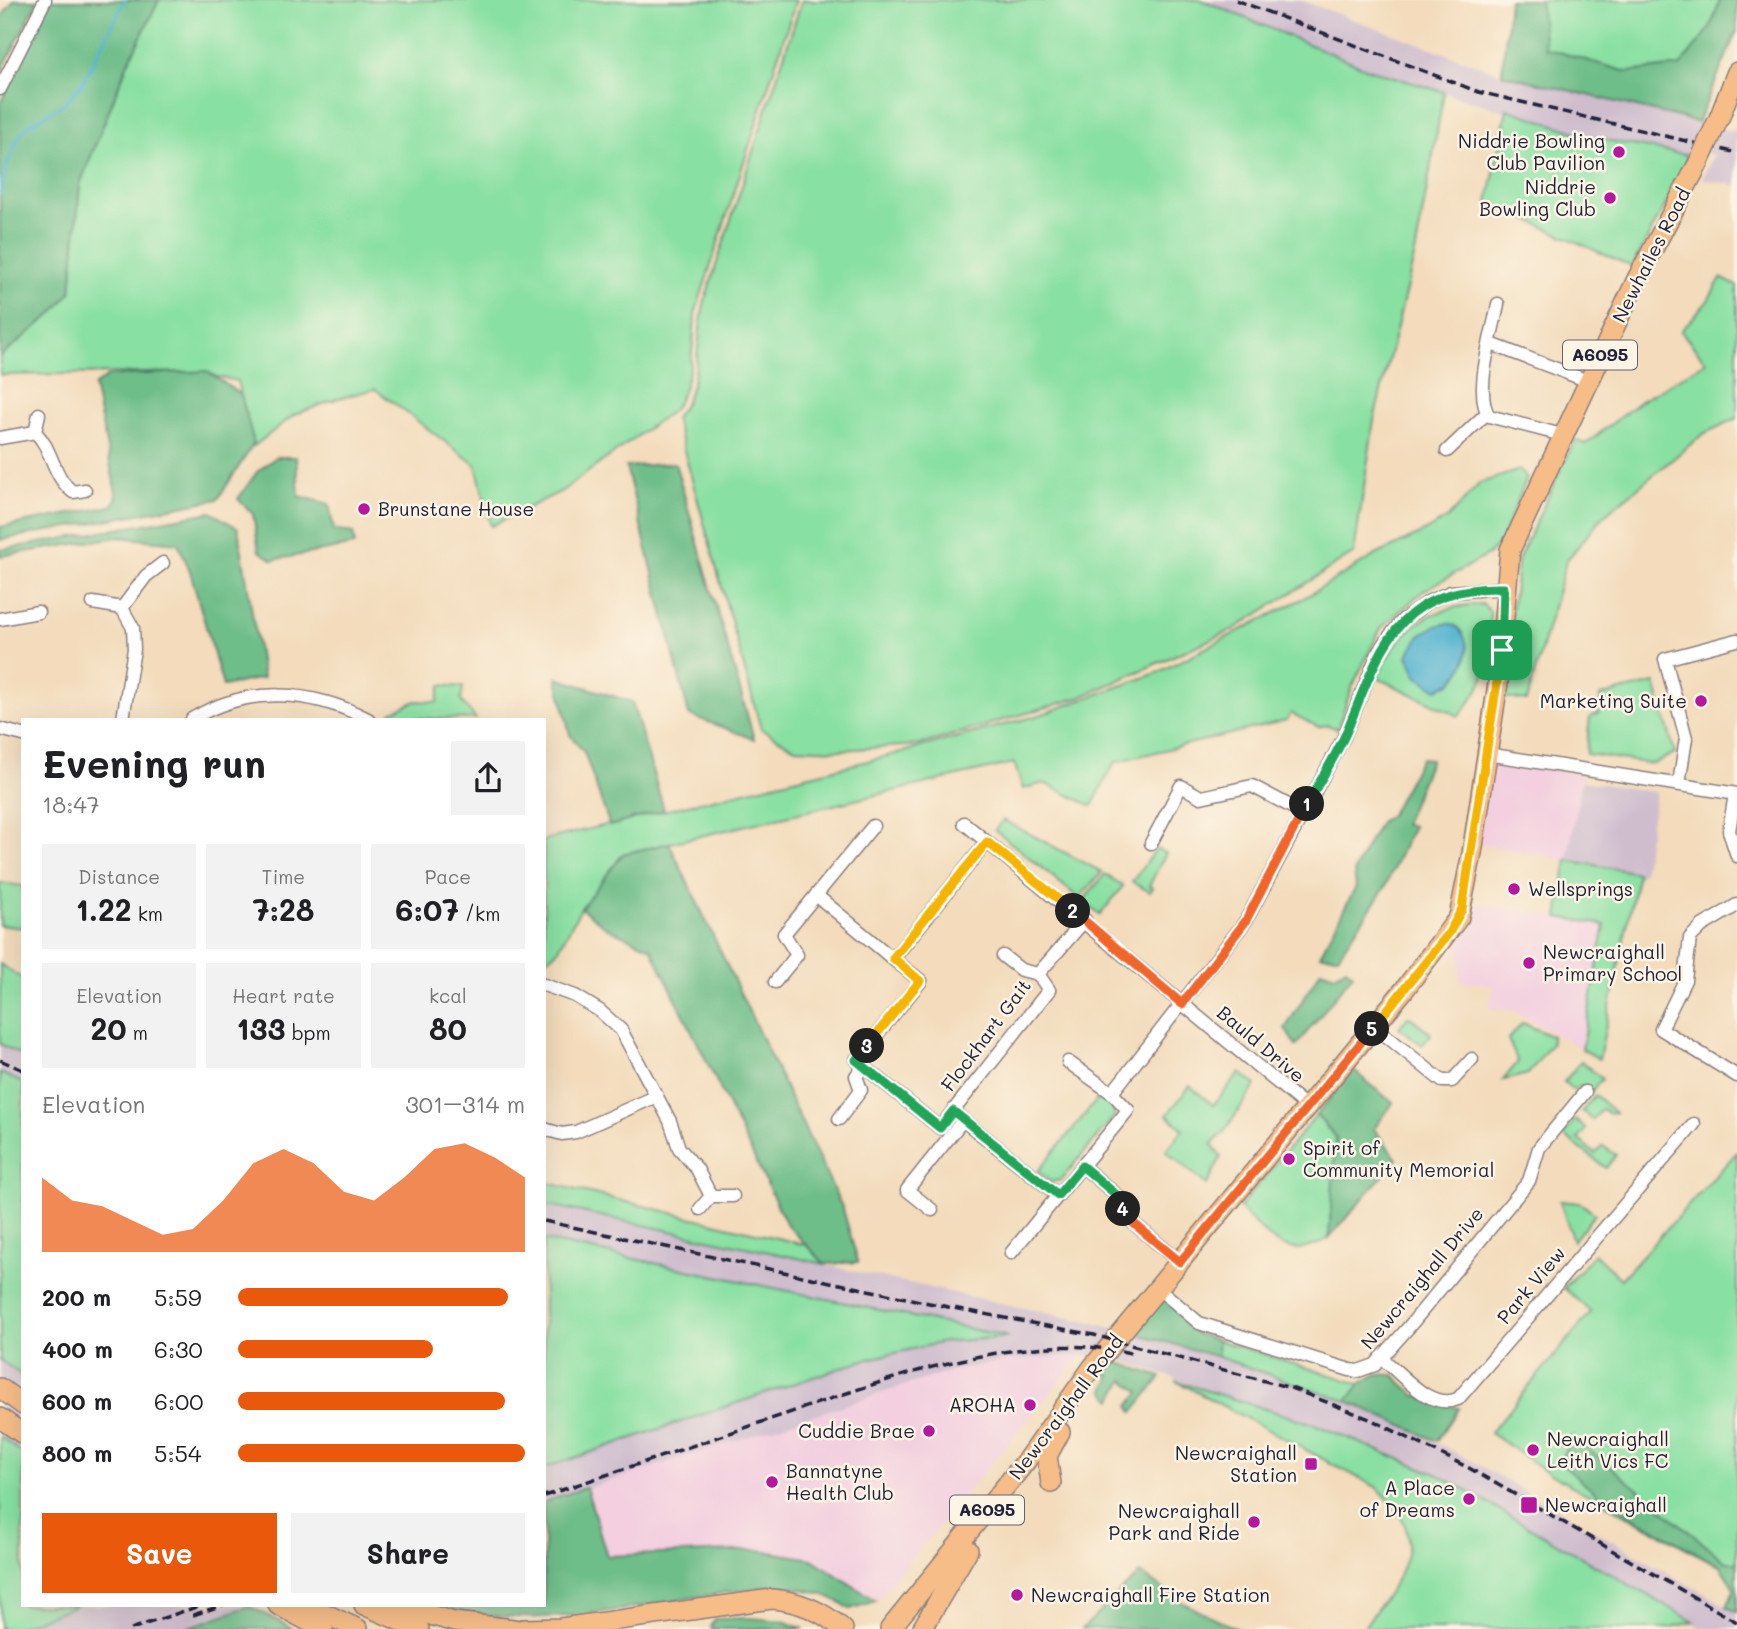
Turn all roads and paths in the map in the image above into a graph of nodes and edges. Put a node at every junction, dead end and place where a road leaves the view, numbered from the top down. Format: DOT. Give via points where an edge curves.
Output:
graph roads {
  1 [pos="46,0"];
  2 [pos="1737,72"];
  3 [pos="0,89"];
  4 [pos="1498,304"];
  5 [pos="1491,344"];
  6 [pos="1588,381"];
  7 [pos="1487,413"];
  8 [pos="39,414"];
  9 [pos="35,432"];
  10 [pos="1562,435"];
  11 [pos="0,438"];
  12 [pos="1447,451"];
  13 [pos="85,490"];
  14 [pos="163,562"];
  15 [pos="1504,588"];
  16 [pos="93,603"];
  17 [pos="122,608"];
  18 [pos="38,612"];
  19 [pos="0,619"];
  20 [pos="1737,640"];
  21 [pos="123,718"];
  22 [pos="194,718"];
  23 [pos="367,718"];
  24 [pos="0,729"];
  25 [pos="21,734"];
  26 [pos="1487,754"];
  27 [pos="1679,784"];
  28 [pos="1736,794"];
  29 [pos="1303,813"];
  30 [pos="964,823"];
  31 [pos="873,826"];
  32 [pos="987,842"];
  33 [pos="1151,843"];
  34 [pos="1737,856"];
  35 [pos="816,895"];
  36 [pos="1737,905"];
  37 [pos="1085,920"];
  38 [pos="1003,956"];
  39 [pos="893,958"];
  40 [pos="1038,974"];
  41 [pos="775,982"];
  42 [pos="546,986"];
  43 [pos="1182,1004"];
  44 [pos="1374,1026"];
  45 [pos="1472,1059"];
  46 [pos="1068,1062"];
  47 [pos="864,1066"];
  48 [pos="1737,1076"];
  49 [pos="1585,1092"];
  50 [pos="1111,1093"];
  51 [pos="656,1096"];
  52 [pos="1307,1107"];
  53 [pos="953,1111"];
  54 [pos="839,1119"];
  55 [pos="963,1120"];
  56 [pos="1694,1124"];
  57 [pos="546,1130"];
  58 [pos="1082,1166"];
  59 [pos="1058,1195"];
  60 [pos="711,1196"];
  61 [pos="733,1196"];
  62 [pos="700,1209"];
  63 [pos="932,1210"];
  64 [pos="1011,1253"];
  65 [pos="1180,1262"];
  66 [pos="1158,1288"];
  67 [pos="1381,1358"];
  68 [pos="0,1388"];
  69 [pos="1074,1392"];
  70 [pos="21,1404"];
  71 [pos="0,1418"];
  72 [pos="21,1433"];
  73 [pos="1051,1483"];
  74 [pos="993,1503"];
  75 [pos="948,1558"];
  76 [pos="282,1607"];
  77 [pos="310,1607"];
  78 [pos="369,1607"];
  79 [pos="403,1607"];
  80 [pos="323,1629"];
  81 [pos="358,1629"];
  82 [pos="419,1629"];
  83 [pos="514,1629"];
  84 [pos="523,1629"];
  85 [pos="843,1629"];
  86 [pos="879,1629"];
  87 [pos="890,1629"];
  88 [pos="922,1629"];
  1 -- 3 [label="street"];
  2 -- 6 [label="main road, Newhailes Road / A6095, bridge" via="1698,164"];
  4 -- 5 [label="street"];
  5 -- 6 [label="street"];
  5 -- 7 [label="street" via="1481,393"];
  6 -- 10 [label="main road, Newhailes Road / A6095"];
  7 -- 10 [label="street"];
  7 -- 12 [label="street"];
  8 -- 9 [label="street"];
  9 -- 11 [label="street"];
  9 -- 13 [label="street" via="44,440 64,485 73,492"];
  10 -- 15 [label="main road, Newhailes Road / A6095" via="1510,550"];
  14 -- 17 [label="street"];
  15 -- 26 [label="main road, A6095" via="1502,650"];
  15 -- 29 [label="street" via="1451,592 1403,620 1377,656 1344,737"];
  16 -- 17 [label="street"];
  17 -- 21 [label="street" via="132,628 134,649"];
  18 -- 19 [label="street"];
  20 -- 27 [label="street" via="1665,659 1686,738"];
  22 -- 23 [label="street" via="227,704 269,695 342,706"];
  24 -- 25 [label="street"];
  26 -- 27 [label="street"];
  26 -- 44 [label="main road, A6095" via="1459,917"];
  27 -- 28 [label="street"];
  28 -- 34 [label="street" via="1729,831"];
  29 -- 33 [label="street" via="1252,786 1201,797 1181,786"];
  29 -- 43 [label="street" via="1245,922"];
  30 -- 32 [label="street, Bauld Drive"];
  31 -- 35 [label="street"];
  32 -- 37 [label="street, Bauld Drive"];
  32 -- 39 [label="street"];
  35 -- 39 [label="street"];
  35 -- 41 [label="street" via="784,934 797,955"];
  36 -- 48 [label="street" via="1690,938 1685,980 1661,1029"];
  37 -- 40 [label="street, Flockhart Gait"];
  37 -- 43 [label="street, Bauld Drive"];
  38 -- 40 [label="street, Flockhart Gait" via="1021,970"];
  39 -- 47 [label="street" via="920,981 856,1060"];
  40 -- 53 [label="street, Flockhart Gait" via="1049,990"];
  42 -- 51 [label="street" via="575,996 621,1030"];
  43 -- 50 [label="street"];
  43 -- 52 [label="street, Bauld Drive"];
  44 -- 45 [label="street" via="1447,1083"];
  44 -- 52 [label="main road, A6095"];
  46 -- 50 [label="street"];
  47 -- 53 [label="street" via="940,1128"];
  47 -- 54 [label="street" via="856,1076 861,1090"];
  49 -- 67 [label="street, Newcraighall Drive" via="1539,1148 1529,1181"];
  50 -- 58 [label="street" via="1128,1110"];
  51 -- 57 [label="street" via="576,1132"];
  51 -- 60 [label="street" via="679,1148"];
  52 -- 65 [label="main road, A6095"];
  53 -- 55 [label="street, Flockhart Gait"];
  55 -- 59 [label="street"];
  55 -- 63 [label="street, Flockhart Gait" via="907,1190"];
  56 -- 67 [label="street, Park View" via="1458,1399 1449,1403 1431,1399"];
  58 -- 59 [label="street"];
  58 -- 65 [label="street" via="1119,1197 1126,1217"];
  59 -- 64 [label="street"];
  60 -- 61 [label="street"];
  60 -- 62 [label="street"];
  65 -- 66 [label="main road, A6095"];
  66 -- 67 [label="street, Newcraighall Drive" via="1199,1323 1350,1370 1367,1368"];
  66 -- 69 [label="main road, Newcraighall Road / A6095"];
  68 -- 70 [label="main road"];
  69 -- 73 [label="main road" via="1072,1412 1047,1456"];
  69 -- 74 [label="main road, Newcraighall Road / A6095"];
  71 -- 72 [label="main road"];
  74 -- 75 [label="main road, Newcraighall Road / A6095"];
  74 -- 88 [label="main road" via="986,1524"];
  75 -- 86 [label="main road, Newcraighall Road / A6095"];
  75 -- 87 [label="main road, Newcraighall Road / A6095"];
  76 -- 80 [label="main road"];
  77 -- 81 [label="main road"];
  78 -- 82 [label="main road"];
  79 -- 83 [label="main road" via="454,1622"];
  84 -- 85 [label="main road" via="772,1599 818,1611"];
}
